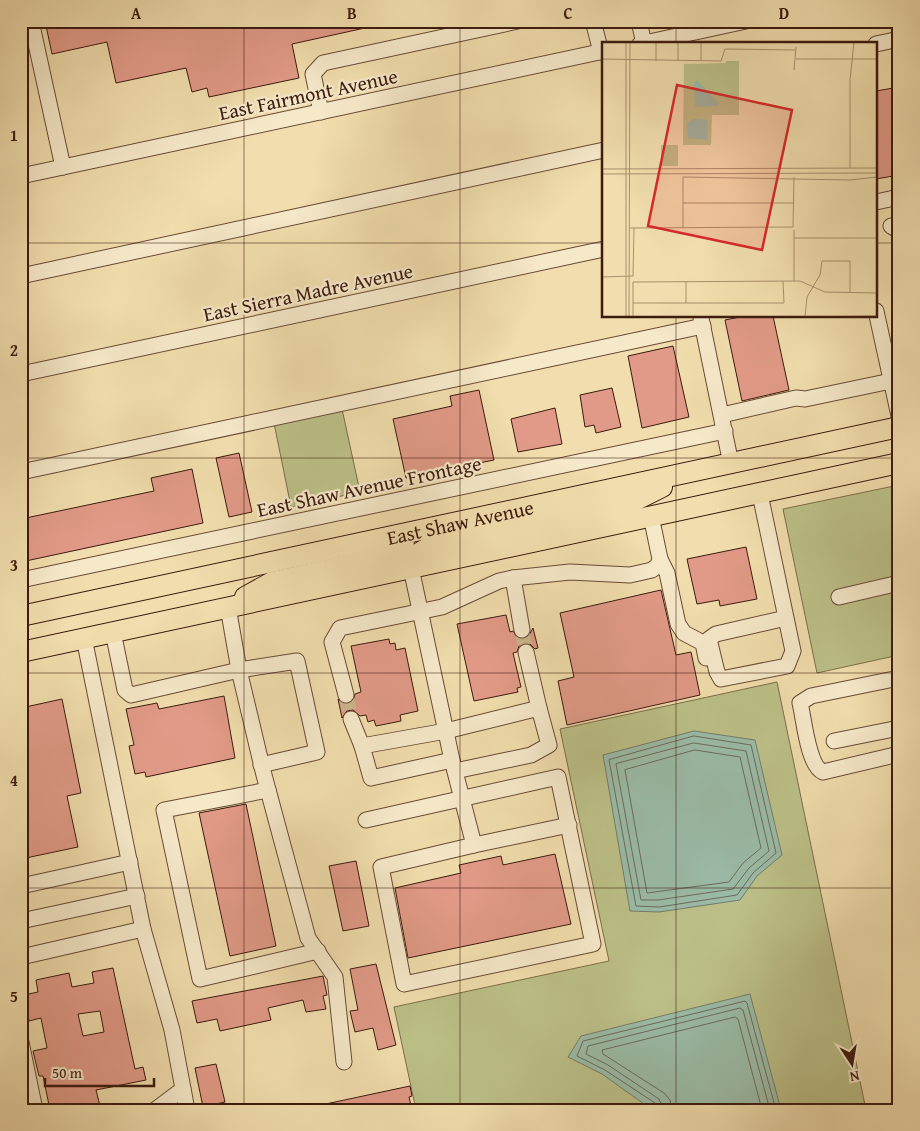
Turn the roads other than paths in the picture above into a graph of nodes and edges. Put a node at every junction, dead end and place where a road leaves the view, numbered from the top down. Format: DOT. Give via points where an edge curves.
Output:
graph roads {
  1 [pos="31,21"];
  2 [pos="518,21"];
  3 [pos="593,21"];
  4 [pos="639,21"];
  5 [pos="746,21"];
  6 [pos="899,39"];
  7 [pos="643,42"];
  8 [pos="652,42"];
  9 [pos="878,44"];
  10 [pos="602,52"];
  11 [pos="320,112"];
  12 [pos="602,150"];
  13 [pos="64,167"];
  14 [pos="21,176"];
  15 [pos="899,197"];
  16 [pos="878,202"];
  17 [pos="602,249"];
  18 [pos="21,276"];
  19 [pos="878,318"];
  20 [pos="702,321"];
  21 [pos="21,374"];
  22 [pos="892,381"];
  23 [pos="722,415"];
  24 [pos="899,416"];
  25 [pos="899,426"];
  26 [pos="725,430"];
  27 [pos="732,464"];
  28 [pos="899,464"];
  29 [pos="21,472"];
  30 [pos="695,472"];
  31 [pos="760,494"];
  32 [pos="651,516"];
  33 [pos="403,535"];
  34 [pos="660,558"];
  35 [pos="411,568"];
  36 [pos="512,578"];
  37 [pos="21,580"];
  38 [pos="899,583"];
  39 [pos="839,598"];
  40 [pos="228,607"];
  41 [pos="421,611"];
  42 [pos="21,616"];
  43 [pos="786,618"];
  44 [pos="522,630"];
  45 [pos="113,632"];
  46 [pos="84,638"];
  47 [pos="21,652"];
  48 [pos="526,652"];
  49 [pos="239,670"];
  50 [pos="718,675"];
  51 [pos="899,678"];
  52 [pos="346,695"];
  53 [pos="539,708"];
  54 [pos="351,719"];
  55 [pos="899,728"];
  56 [pos="446,731"];
  57 [pos="834,740"];
  58 [pos="362,746"];
  59 [pos="899,754"];
  60 [pos="261,765"];
  61 [pos="454,766"];
  62 [pos="268,790"];
  63 [pos="462,798"];
  64 [pos="366,820"];
  65 [pos="569,825"];
  66 [pos="474,846"];
  67 [pos="130,862"];
  68 [pos="21,886"];
  69 [pos="137,896"];
  70 [pos="21,921"];
  71 [pos="143,929"];
  72 [pos="318,951"];
  73 [pos="21,957"];
  74 [pos="21,1042"];
  75 [pos="344,1062"];
  76 [pos="183,1089"];
  77 [pos="35,1110"];
  78 [pos="154,1110"];
  79 [pos="187,1110"];
  1 -- 13 [label="street"];
  2 -- 11 [label="street" via="323,63 314,74"];
  3 -- 10 [label="street"];
  4 -- 7 [label="street"];
  5 -- 8 [label="street"];
  6 -- 9 [label="street"];
  10 -- 11 [label="street, East Fairmont Avenue"];
  11 -- 13 [label="street, East Fairmont Avenue"];
  12 -- 18 [label="street"];
  13 -- 14 [label="street, East Fairmont Avenue"];
  15 -- 16 [label="street"];
  17 -- 21 [label="street, East Sierra Madre Avenue"];
  19 -- 22 [label="street"];
  20 -- 23 [label="street"];
  20 -- 29 [label="street"];
  22 -- 23 [label="street"];
  22 -- 24 [label="street"];
  23 -- 26 [label="street"];
  25 -- 27 [label="main road, East Shaw Avenue"];
  26 -- 27 [label="street"];
  26 -- 37 [label="street, East Shaw Avenue Frontage"];
  27 -- 30 [label="main road, East Shaw Avenue"];
  28 -- 31 [label="main road, East Shaw Avenue"];
  30 -- 33 [label="main road, East Shaw Avenue"];
  30 -- 35 [label="main road" via="630,502 433,545 419,553"];
  31 -- 32 [label="main road, East Shaw Avenue"];
  31 -- 43 [label="street"];
  32 -- 34 [label="street"];
  32 -- 35 [label="main road, East Shaw Avenue"];
  33 -- 40 [label="main road" via="405,543 396,555 272,582"];
  33 -- 42 [label="main road, East Shaw Avenue"];
  34 -- 36 [label="street" via="652,570 630,575 570,572"];
  34 -- 50 [label="street" via="667,573 678,624 684,633 703,643 710,676"];
  35 -- 40 [label="main road, East Shaw Avenue"];
  35 -- 41 [label="street"];
  36 -- 41 [label="street" via="442,607"];
  36 -- 44 [label="street"];
  38 -- 39 [label="street"];
  40 -- 45 [label="main road, East Shaw Avenue"];
  40 -- 49 [label="street"];
  41 -- 52 [label="street" via="340,628 332,642"];
  41 -- 56 [label="street"];
  43 -- 50 [label="street" via="716,634 709,639"];
  43 -- 50 [label="street" via="793,651 787,666 721,679"];
  45 -- 46 [label="main road, East Shaw Avenue"];
  45 -- 49 [label="street" via="125,690 131,695"];
  46 -- 47 [label="main road, East Shaw Avenue"];
  46 -- 67 [label="street"];
  48 -- 53 [label="street"];
  49 -- 60 [label="street"];
  49 -- 60 [label="street" via="297,661 317,752"];
  51 -- 59 [label="street" via="811,696 800,703 812,761 819,770 823,772"];
  53 -- 56 [label="street"];
  53 -- 61 [label="street" via="549,745 531,755"];
  54 -- 58 [label="street"];
  55 -- 57 [label="street"];
  56 -- 58 [label="street"];
  56 -- 61 [label="street"];
  58 -- 61 [label="street" via="371,778"];
  60 -- 62 [label="street"];
  61 -- 63 [label="street"];
  62 -- 72 [label="street" via="308,938"];
  62 -- 72 [label="street" via="164,810 200,979"];
  63 -- 64 [label="street"];
  63 -- 65 [label="street" via="558,777"];
  63 -- 66 [label="street"];
  65 -- 66 [label="street"];
  65 -- 66 [label="street" via="593,944 404,984 381,867"];
  67 -- 68 [label="street"];
  67 -- 69 [label="street"];
  69 -- 70 [label="street"];
  69 -- 71 [label="street"];
  71 -- 73 [label="street"];
  71 -- 76 [label="street" via="172,1030"];
  72 -- 75 [label="street" via="335,977"];
  74 -- 77 [label="street"];
  76 -- 78 [label="street"];
  76 -- 79 [label="street"];
}
